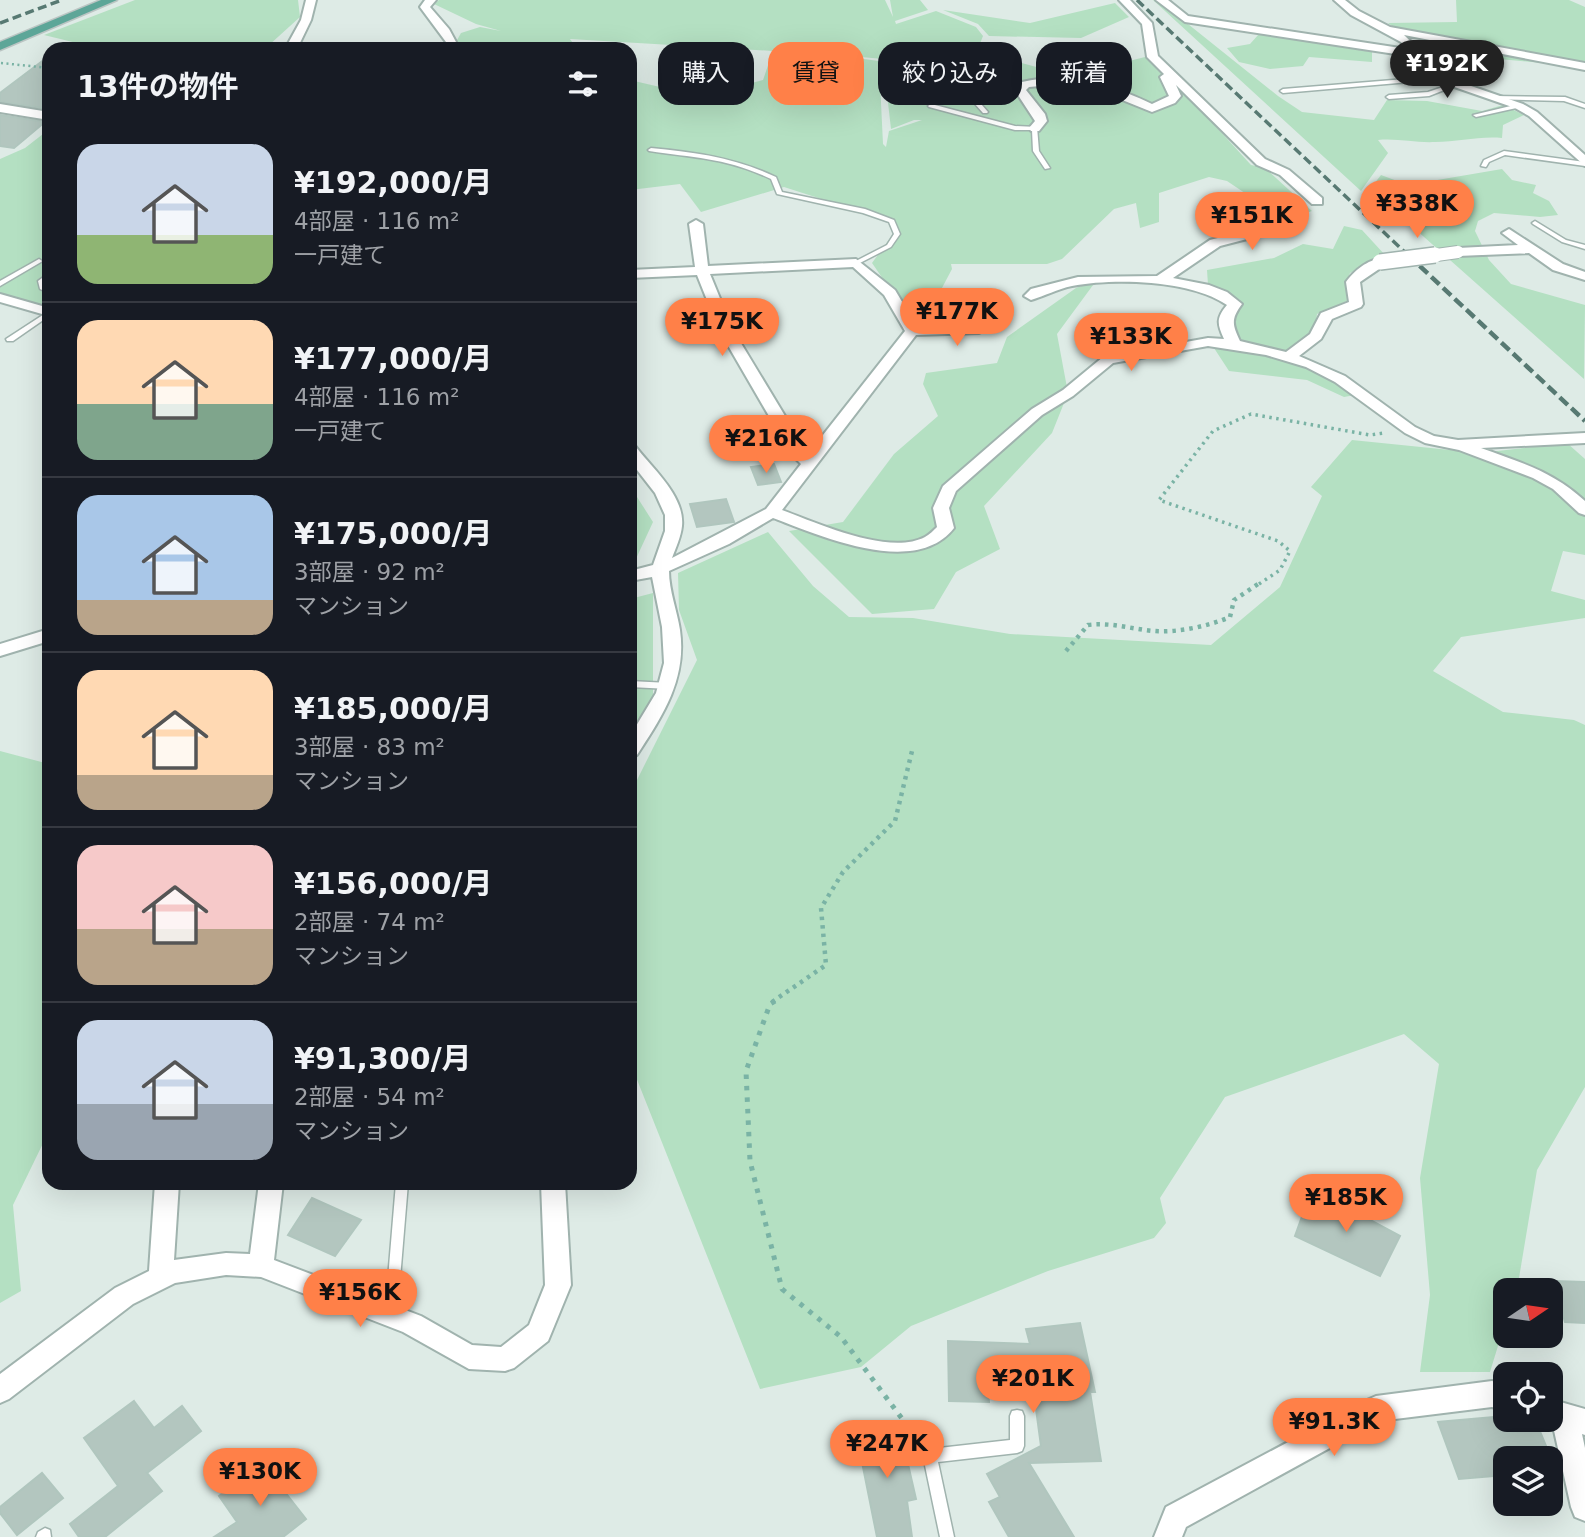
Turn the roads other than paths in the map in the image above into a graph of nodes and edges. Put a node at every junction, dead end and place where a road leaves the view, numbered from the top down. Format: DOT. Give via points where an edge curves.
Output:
graph roads {
  1 [pos="111,0"];
  2 [pos="311,0"];
  3 [pos="431,0"];
  4 [pos="1124,0"];
  5 [pos="1161,0"];
  6 [pos="1339,0"];
  7 [pos="1388,30"];
  8 [pos="295,42"];
  9 [pos="451,42"];
  10 [pos="0,46"];
  11 [pos="1420,54"];
  12 [pos="1585,67"];
  13 [pos="1167,72"];
  14 [pos="1442,78"];
  15 [pos="1454,85"];
  16 [pos="1022,87"];
  17 [pos="1283,91"];
  18 [pos="1022,92"];
  19 [pos="1389,97"];
  20 [pos="1492,97"];
  21 [pos="979,105"];
  22 [pos="932,106"];
  23 [pos="1519,106"];
  24 [pos="1585,106"];
  25 [pos="0,108"];
  26 [pos="985,112"];
  27 [pos="42,115"];
  28 [pos="1476,115"];
  29 [pos="1035,128"];
  30 [pos="651,150"];
  31 [pos="1585,163"];
  32 [pos="1484,166"];
  33 [pos="1047,167"];
  34 [pos="1317,201"];
  35 [pos="1265,211"];
  36 [pos="1535,223"];
  37 [pos="696,224"];
  38 [pos="1509,233"];
  39 [pos="1585,247"];
  40 [pos="1530,249"];
  41 [pos="39,261"];
  42 [pos="1380,262"];
  43 [pos="856,263"];
  44 [pos="702,270"];
  45 [pos="637,274"];
  46 [pos="1585,276"];
  47 [pos="1161,280"];
  48 [pos="0,284"];
  49 [pos="1031,296"];
  50 [pos="0,298"];
  51 [pos="42,310"];
  52 [pos="42,317"];
  53 [pos="992,322"];
  54 [pos="912,331"];
  55 [pos="10,339"];
  56 [pos="1234,344"];
  57 [pos="1288,357"];
  58 [pos="1585,438"];
  59 [pos="1565,439"];
  60 [pos="1458,445"];
  61 [pos="637,460"];
  62 [pos="809,464"];
  63 [pos="1585,510"];
  64 [pos="772,512"];
  65 [pos="661,569"];
  66 [pos="637,574"];
  67 [pos="42,637"];
  68 [pos="0,650"];
  69 [pos="637,684"];
  70 [pos="669,686"];
  71 [pos="637,740"];
  72 [pos="167,1190"];
  73 [pos="270,1190"];
  74 [pos="401,1190"];
  75 [pos="553,1190"];
  76 [pos="261,1266"];
  77 [pos="161,1276"];
  78 [pos="391,1317"];
  79 [pos="0,1390"];
  80 [pos="1493,1394"];
  81 [pos="1017,1416"];
  82 [pos="1567,1417"];
  83 [pos="1585,1507"];
  84 [pos="947,1537"];
  85 [pos="1168,1537"];
  1 -- 10 [label="main road"];
  2 -- 8 [label="street"];
  3 -- 9 [label="street" via="425,7 446,29"];
  4 -- 13 [label="street" via="1147,23 1153,57"];
  5 -- 11 [label="street" via="1185,19"];
  6 -- 7 [label="street"];
  7 -- 11 [label="street"];
  7 -- 12 [label="street" via="1437,35"];
  11 -- 14 [label="street"];
  13 -- 16 [label="street" via="1175,96 1152,108 1088,82 1043,81"];
  13 -- 34 [label="street" via="1261,162 1288,174"];
  14 -- 15 [label="street"];
  14 -- 17 [label="lane"];
  15 -- 19 [label="lane" via="1429,94"];
  15 -- 20 [label="street"];
  18 -- 29 [label="street" via="1039,114 1041,121"];
  20 -- 23 [label="street"];
  20 -- 24 [label="lane" via="1565,99"];
  21 -- 26 [label="lane"];
  22 -- 29 [label="lane" via="1015,128"];
  23 -- 28 [label="lane"];
  23 -- 31 [label="street"];
  25 -- 27 [label="street"];
  29 -- 33 [label="lane" via="1036,151"];
  30 -- 43 [label="lane" via="734,160 774,178 779,193 892,221 897,234 889,246"];
  31 -- 32 [label="lane" via="1504,153"];
  35 -- 47 [label="street" via="1281,226 1215,243"];
  36 -- 39 [label="lane" via="1564,241"];
  37 -- 44 [label="street"];
  38 -- 40 [label="street"];
  40 -- 42 [label="street, bridge"];
  40 -- 46 [label="street" via="1558,267"];
  41 -- 48 [label="lane"];
  42 -- 57 [label="street" via="1353,282 1356,304 1326,316 1316,336"];
  43 -- 44 [label="street"];
  43 -- 54 [label="street" via="890,293"];
  44 -- 45 [label="street"];
  44 -- 62 [label="street" via="726,330"];
  47 -- 49 [label="street" via="1076,281"];
  47 -- 56 [label="street" via="1227,296 1235,303 1225,316"];
  50 -- 51 [label="street"];
  52 -- 55 [label="lane"];
  53 -- 54 [label="street" via="979,329"];
  54 -- 62 [label="street"];
  56 -- 57 [label="street"];
  56 -- 64 [label="street" via="1208,342 1108,359 1037,412 949,489 942,508 946,528 939,539 911,547 875,547"];
  57 -- 60 [label="street" via="1340,379 1410,430 1430,440"];
  58 -- 59 [label="street"];
  59 -- 60 [label="street"];
  60 -- 63 [label="street" via="1539,475"];
  61 -- 65 [label="street" via="672,508 673,538"];
  62 -- 64 [label="street"];
  64 -- 65 [label="street"];
  65 -- 66 [label="street"];
  65 -- 70 [label="street" via="672,632"];
  67 -- 68 [label="street"];
  69 -- 70 [label="lane"];
  70 -- 71 [label="street"];
  72 -- 77 [label="street"];
  73 -- 76 [label="street"];
  74 -- 78 [label="lane"];
  75 -- 78 [label="street" via="558,1285 539,1333 505,1359 469,1357"];
  76 -- 77 [label="street" via="226,1264"];
  76 -- 78 [label="street"];
  77 -- 79 [label="street" via="124,1296"];
  80 -- 85 [label="street" via="1376,1409 1176,1517"];
  81 -- 84 [label="lane" via="1017,1446 930,1456"];
  82 -- 83 [label="street"];
}
